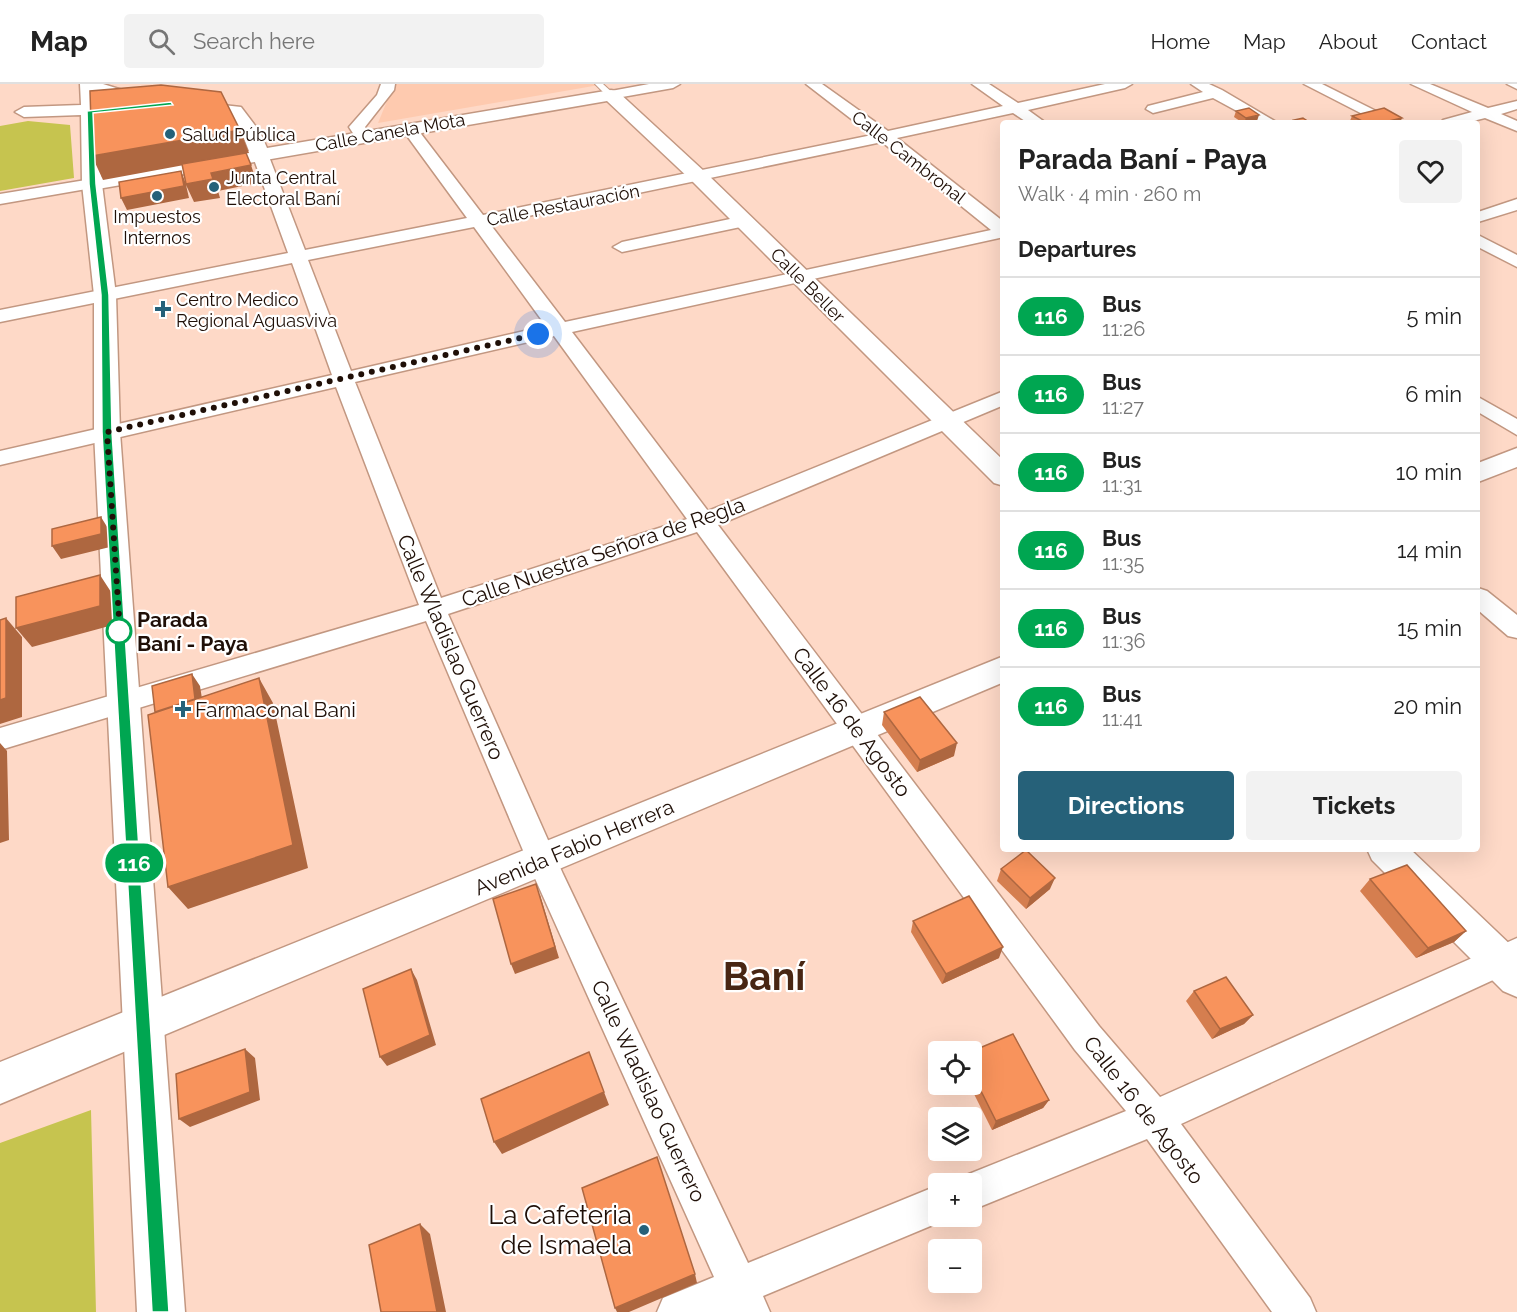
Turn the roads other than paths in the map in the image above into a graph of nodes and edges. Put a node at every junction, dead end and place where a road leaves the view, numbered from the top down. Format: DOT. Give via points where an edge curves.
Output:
graph roads {
  1 [pos="388,84"];
  2 [pos="673,84"];
  3 [pos="813,84"];
  4 [pos="979,84"];
  5 [pos="1125,84"];
  6 [pos="1198,84"];
  7 [pos="1311,84"];
  8 [pos="1418,84"];
  9 [pos="605,89"];
  10 [pos="89,91"];
  11 [pos="1217,93"];
  12 [pos="171,104"];
  13 [pos="1517,105"];
  14 [pos="1016,109"];
  15 [pos="1153,109"];
  16 [pos="1484,113"];
  17 [pos="1033,120"];
  18 [pos="1265,120"];
  19 [pos="1386,120"];
  20 [pos="1459,120"];
  21 [pos="1517,126"];
  22 [pos="410,129"];
  23 [pos="363,138"];
  24 [pos="887,138"];
  25 [pos="260,154"];
  26 [pos="699,177"];
  27 [pos="92,184"];
  28 [pos="0,200"];
  29 [pos="1517,204"];
  30 [pos="1480,216"];
  31 [pos="744,221"];
  32 [pos="480,222"];
  33 [pos="1000,229"];
  34 [pos="1000,233"];
  35 [pos="1480,241"];
  36 [pos="622,247"];
  37 [pos="298,257"];
  38 [pos="1517,262"];
  39 [pos="801,277"];
  40 [pos="105,295"];
  41 [pos="0,316"];
  42 [pos="560,329"];
  43 [pos="342,378"];
  44 [pos="1000,399"];
  45 [pos="1480,404"];
  46 [pos="945,422"];
  47 [pos="1517,428"];
  48 [pos="107,432"];
  49 [pos="1517,457"];
  50 [pos="0,458"];
  51 [pos="1480,472"];
  52 [pos="1000,473"];
  53 [pos="703,522"];
  54 [pos="1480,599"];
  55 [pos="433,610"];
  56 [pos="1517,629"];
  57 [pos="1000,670"];
  58 [pos="124,700"];
  59 [pos="857,729"];
  60 [pos="0,739"];
  61 [pos="1388,852"];
  62 [pos="543,860"];
  63 [pos="1511,964"];
  64 [pos="144,1025"];
  65 [pos="0,1083"];
  66 [pos="1154,1118"];
  67 [pos="982,1187"];
  68 [pos="928,1209"];
  69 [pos="744,1299"];
  70 [pos="161,1312"];
  71 [pos="676,1312"];
  72 [pos="1296,1312"];
  1 -- 23 [label="street" via="357,127"];
  2 -- 9 [label="street, Calle Canela Mota"];
  3 -- 24 [label="street, Calle Cambronal"];
  4 -- 14 [label="street"];
  5 -- 14 [label="street, Calle Restauración"];
  6 -- 11 [label="street"];
  7 -- 19 [label="street"];
  8 -- 16 [label="street"];
  9 -- 22 [label="main road, Calle Canela Mota"];
  9 -- 26 [label="main road, Calle Beller"];
  10 -- 10 [label="main road" via="18,113 43,107"];
  10 -- 12 [label="main road"];
  10 -- 12 [label="main road, Calle Wladislao Guerrero"];
  10 -- 27 [label="main road"];
  11 -- 15 [label="street"];
  11 -- 18 [label="street"];
  12 -- 25 [label="main road, Calle Wladislao Guerrero" via="235,111 251,132"];
  13 -- 16 [label="street"];
  14 -- 17 [label="street"];
  14 -- 24 [label="street, Calle Restauración"];
  16 -- 20 [label="street"];
  16 -- 21 [label="street"];
  22 -- 23 [label="main road, Calle Canela Mota"];
  22 -- 32 [label="street, Calle 16 de Agosto"];
  23 -- 25 [label="main road, Calle Canela Mota"];
  24 -- 26 [label="street, Calle Restauración"];
  24 -- 33 [label="street, Calle Cambronal"];
  25 -- 27 [label="main road, Calle Canela Mota"];
  25 -- 37 [label="street, Calle Wladislao Guerrero"];
  26 -- 31 [label="main road, Calle Beller"];
  26 -- 32 [label="street, Calle Restauración"];
  27 -- 28 [label="street, Calle Canela Mota"];
  27 -- 40 [label="main road"];
  29 -- 30 [label="street"];
  31 -- 36 [label="street"];
  31 -- 39 [label="main road, Calle Beller"];
  32 -- 37 [label="street, Calle Restauración"];
  32 -- 42 [label="street, Calle 16 de Agosto"];
  34 -- 39 [label="street"];
  35 -- 38 [label="street"];
  37 -- 40 [label="street, Calle Restauración"];
  37 -- 43 [label="street, Calle Wladislao Guerrero"];
  39 -- 42 [label="street"];
  39 -- 46 [label="main road, Calle Beller"];
  40 -- 41 [label="street, Calle Restauración"];
  40 -- 48 [label="main road"];
  42 -- 43 [label="street"];
  42 -- 53 [label="street, Calle 16 de Agosto"];
  43 -- 48 [label="street"];
  43 -- 55 [label="street, Calle Wladislao Guerrero"];
  44 -- 46 [label="street, Calle Nuestra Señora de Regla"];
  45 -- 47 [label="street"];
  46 -- 52 [label="main road, Calle Beller"];
  46 -- 53 [label="street, Calle Nuestra Señora de Regla"];
  48 -- 50 [label="street"];
  48 -- 58 [label="main road"];
  49 -- 51 [label="main road"];
  53 -- 55 [label="street, Calle Nuestra Señora de Regla"];
  53 -- 59 [label="street, Calle 16 de Agosto"];
  54 -- 56 [label="street"];
  55 -- 58 [label="street, Calle Nuestra Señora de Regla"];
  55 -- 62 [label="street, Calle Wladislao Guerrero"];
  57 -- 59 [label="main road, Avenida Fabio Herrera"];
  58 -- 60 [label="street, Calle Nuestra Señora de Regla"];
  58 -- 64 [label="main road"];
  59 -- 62 [label="main road, Avenida Fabio Herrera"];
  59 -- 66 [label="street, Calle 16 de Agosto" via="1087,1038"];
  61 -- 63 [label="main road"];
  62 -- 64 [label="main road, Avenida Fabio Herrera"];
  62 -- 69 [label="street, Calle Wladislao Guerrero"];
  63 -- 66 [label="street"];
  64 -- 65 [label="main road, Avenida Fabio Herrera"];
  64 -- 70 [label="main road"];
  66 -- 67 [label="street"];
  66 -- 72 [label="street, Calle 16 de Agosto"];
  68 -- 69 [label="street"];
  69 -- 71 [label="street"];
}
